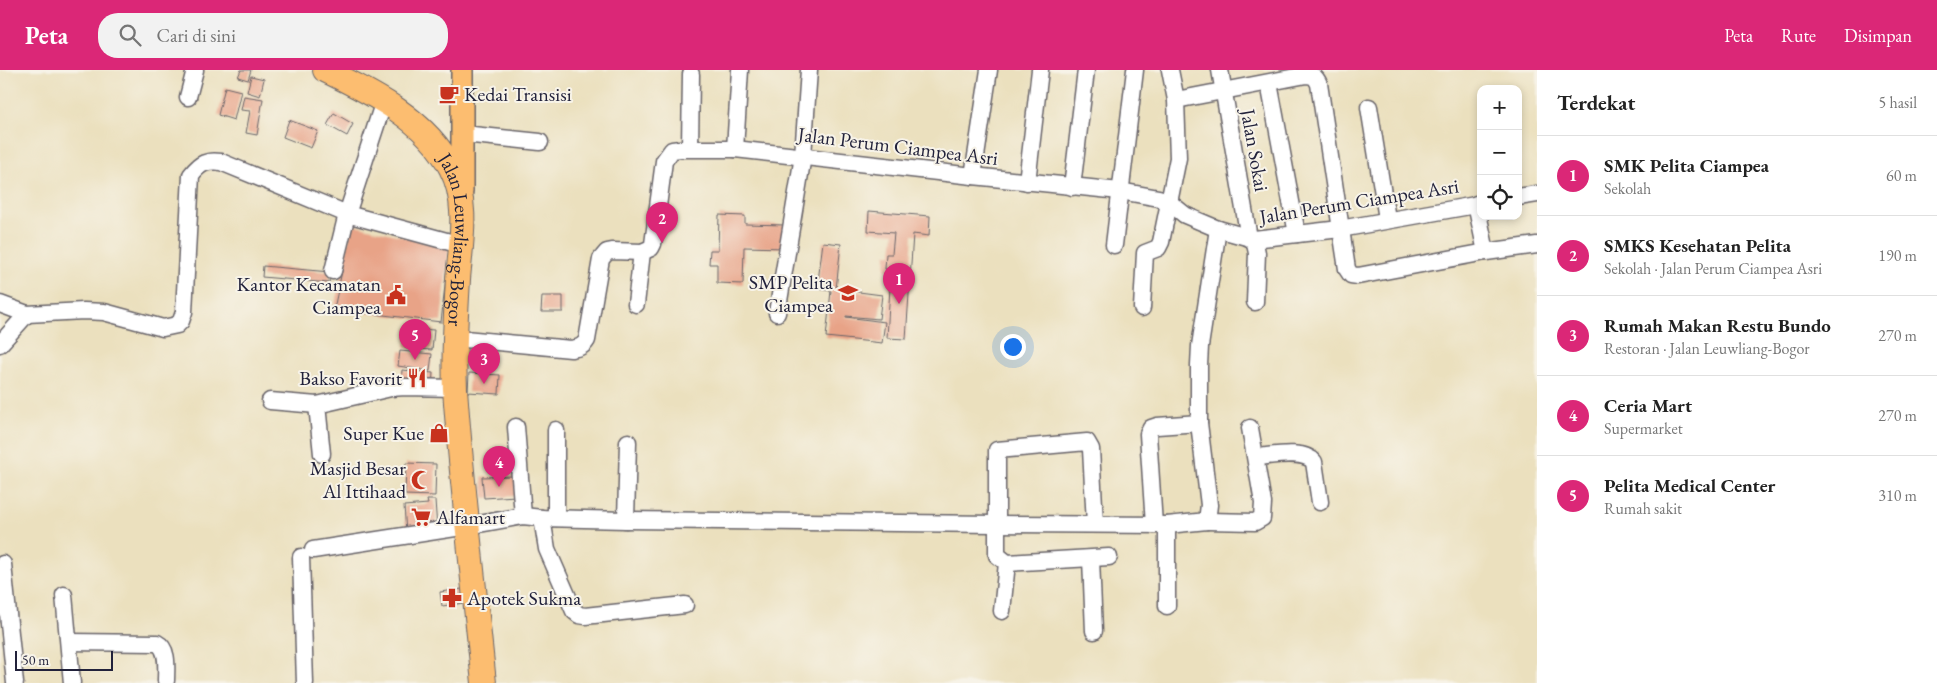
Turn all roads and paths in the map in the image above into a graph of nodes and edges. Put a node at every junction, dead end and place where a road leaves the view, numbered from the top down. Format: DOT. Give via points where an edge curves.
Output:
graph roads {
  1 [pos="195,70"];
  2 [pos="325,70"];
  3 [pos="462,70"];
  4 [pos="740,70"];
  5 [pos="809,70"];
  6 [pos="989,70"];
  7 [pos="1040,70"];
  8 [pos="1086,70"];
  9 [pos="1135,70"];
  10 [pos="1170,70"];
  11 [pos="1220,70"];
  12 [pos="691,74"];
  13 [pos="1269,83"];
  14 [pos="1223,92"];
  15 [pos="188,98"];
  16 [pos="1176,100"];
  17 [pos="384,101"];
  18 [pos="1369,107"];
  19 [pos="463,134"];
  20 [pos="540,142"];
  21 [pos="690,148"];
  22 [pos="735,149"];
  23 [pos="803,156"];
  24 [pos="973,176"];
  25 [pos="1028,176"];
  26 [pos="1072,187"];
  27 [pos="1120,190"];
  28 [pos="1537,194"];
  29 [pos="1522,196"];
  30 [pos="462,198"];
  31 [pos="1170,203"];
  32 [pos="1477,204"];
  33 [pos="347,214"];
  34 [pos="1387,220"];
  35 [pos="1481,220"];
  36 [pos="1218,229"];
  37 [pos="1340,229"];
  38 [pos="1297,234"];
  39 [pos="1252,239"];
  40 [pos="461,245"];
  41 [pos="1114,245"];
  42 [pos="1537,245"];
  43 [pos="642,252"];
  44 [pos="1486,252"];
  45 [pos="333,272"];
  46 [pos="1255,302"];
  47 [pos="0,304"];
  48 [pos="636,304"];
  49 [pos="1142,308"];
  50 [pos="777,313"];
  51 [pos="27,314"];
  52 [pos="454,338"];
  53 [pos="0,344"];
  54 [pos="455,388"];
  55 [pos="270,401"];
  56 [pos="317,405"];
  57 [pos="1199,424"];
  58 [pos="516,426"];
  59 [pos="1250,428"];
  60 [pos="556,430"];
  61 [pos="628,442"];
  62 [pos="322,454"];
  63 [pos="1256,457"];
  64 [pos="1320,502"];
  65 [pos="523,516"];
  66 [pos="549,518"];
  67 [pos="626,520"];
  68 [pos="1207,521"];
  69 [pos="996,524"];
  70 [pos="1094,524"];
  71 [pos="1160,525"];
  72 [pos="468,526"];
  73 [pos="1109,557"];
  74 [pos="1091,559"];
  75 [pos="1007,563"];
  76 [pos="4,564"];
  77 [pos="64,595"];
  78 [pos="685,606"];
  79 [pos="1167,606"];
  80 [pos="1002,611"];
  81 [pos="1094,631"];
  82 [pos="69,642"];
  83 [pos="166,681"];
  84 [pos="15,683"];
  85 [pos="72,683"];
  86 [pos="305,683"];
  87 [pos="484,683"];
  1 -- 15 [label="street"];
  2 -- 17 [label="highway, Jalan Leuwliang-Bogor"];
  3 -- 19 [label="main road"];
  4 -- 22 [label="street"];
  5 -- 23 [label="street"];
  6 -- 24 [label="street"];
  7 -- 25 [label="street"];
  8 -- 26 [label="street"];
  9 -- 27 [label="street"];
  10 -- 16 [label="street"];
  11 -- 14 [label="street, Jalan Sokai"];
  12 -- 21 [label="street"];
  13 -- 14 [label="street"];
  13 -- 37 [label="street" via="1306,75 1316,79"];
  13 -- 38 [label="street"];
  14 -- 16 [label="street"];
  14 -- 39 [label="street, Jalan Sokai"];
  16 -- 31 [label="street" via="1178,158"];
  17 -- 30 [label="highway, Jalan Leuwliang-Bogor" via="414,122 437,146 452,169"];
  17 -- 33 [label="street"];
  18 -- 34 [label="street"];
  19 -- 20 [label="street"];
  19 -- 30 [label="main road"];
  21 -- 22 [label="street, Jalan Perum Ciampea Asri"];
  21 -- 43 [label="street, Jalan Perum Ciampea Asri" via="672,150 664,161 653,244"];
  22 -- 23 [label="street, Jalan Perum Ciampea Asri"];
  23 -- 24 [label="street, Jalan Perum Ciampea Asri"];
  23 -- 50 [label="street"];
  24 -- 25 [label="street, Jalan Perum Ciampea Asri"];
  25 -- 26 [label="street, Jalan Perum Ciampea Asri"];
  26 -- 27 [label="street, Jalan Perum Ciampea Asri"];
  27 -- 31 [label="street, Jalan Perum Ciampea Asri"];
  27 -- 41 [label="street"];
  28 -- 29 [label="street"];
  30 -- 40 [label="highway, Jalan Leuwliang-Bogor"];
  31 -- 36 [label="street, Jalan Perum Ciampea Asri" via="1185,215"];
  31 -- 49 [label="street" via="1160,245 1144,254"];
  32 -- 34 [label="street, Jalan Perum Ciampea Asri"];
  33 -- 40 [label="street"];
  33 -- 45 [label="street"];
  33 -- 51 [label="street" via="221,162 203,163 192,175 184,312 177,325 162,328 104,312"];
  34 -- 37 [label="street, Jalan Perum Ciampea Asri"];
  35 -- 44 [label="street"];
  36 -- 39 [label="street, Jalan Perum Ciampea Asri"];
  36 -- 57 [label="street" via="1200,346"];
  37 -- 38 [label="street, Jalan Perum Ciampea Asri"];
  37 -- 44 [label="street" via="1351,275"];
  38 -- 39 [label="street, Jalan Perum Ciampea Asri"];
  39 -- 46 [label="street, Jalan Sokai" via="1257,253"];
  40 -- 52 [label="highway, Jalan Leuwliang-Bogor"];
  42 -- 44 [label="street"];
  43 -- 48 [label="street"];
  43 -- 52 [label="street" via="612,250 601,259 587,340 579,348"];
  47 -- 51 [label="street"];
  51 -- 53 [label="street"];
  52 -- 54 [label="highway, Jalan Leuwliang-Bogor"];
  54 -- 56 [label="street" via="398,388"];
  54 -- 72 [label="highway, Jalan Leuwliang-Bogor"];
  55 -- 56 [label="street"];
  56 -- 62 [label="street"];
  57 -- 68 [label="street" via="1209,505"];
  57 -- 71 [label="street" via="1158,426 1151,428 1148,434"];
  58 -- 65 [label="street"];
  59 -- 63 [label="street"];
  60 -- 66 [label="street"];
  61 -- 67 [label="street"];
  63 -- 64 [label="street" via="1296,455 1311,458"];
  63 -- 68 [label="street" via="1262,518 1255,522"];
  65 -- 66 [label="street"];
  65 -- 72 [label="street"];
  66 -- 67 [label="street"];
  66 -- 78 [label="street" via="547,549 574,611 579,615"];
  67 -- 69 [label="street"];
  68 -- 71 [label="street"];
  69 -- 70 [label="street"];
  69 -- 70 [label="street" via="997,450 1087,442 1091,449"];
  69 -- 75 [label="street" via="997,556"];
  70 -- 71 [label="street"];
  71 -- 79 [label="street"];
  72 -- 86 [label="street" via="307,554"];
  72 -- 87 [label="highway, Jalan Leuwliang-Bogor"];
  73 -- 74 [label="street"];
  74 -- 75 [label="street"];
  74 -- 81 [label="street"];
  75 -- 80 [label="street"];
  76 -- 84 [label="street"];
  77 -- 82 [label="street"];
  82 -- 83 [label="street" via="162,645"];
  82 -- 85 [label="street"];
}
